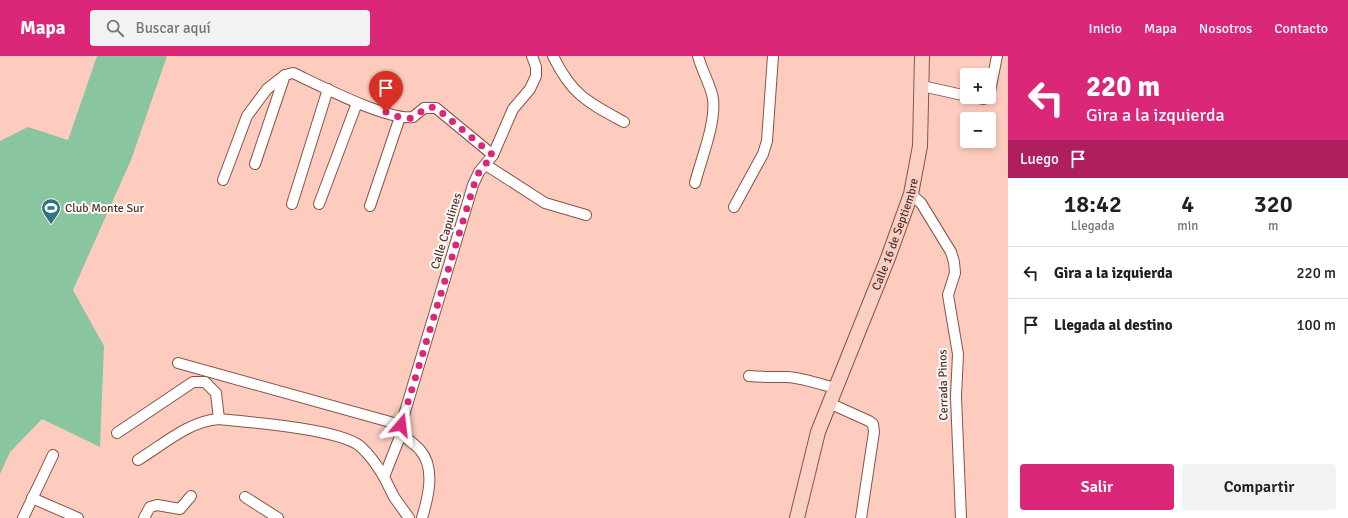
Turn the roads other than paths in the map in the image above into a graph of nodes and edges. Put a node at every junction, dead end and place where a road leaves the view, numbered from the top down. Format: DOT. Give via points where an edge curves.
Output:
graph roads {
  1 [pos="532,56"];
  2 [pos="553,56"];
  3 [pos="698,56"];
  4 [pos="773,56"];
  5 [pos="922,56"];
  6 [pos="997,56"];
  7 [pos="995,68"];
  8 [pos="285,75"];
  9 [pos="922,86"];
  10 [pos="328,89"];
  11 [pos="960,94"];
  12 [pos="356,103"];
  13 [pos="400,117"];
  14 [pos="624,122"];
  15 [pos="493,155"];
  16 [pos="255,164"];
  17 [pos="486,165"];
  18 [pos="223,180"];
  19 [pos="695,183"];
  20 [pos="911,194"];
  21 [pos="292,204"];
  22 [pos="319,204"];
  23 [pos="370,206"];
  24 [pos="734,207"];
  25 [pos="586,215"];
  26 [pos="178,363"];
  27 [pos="749,376"];
  28 [pos="835,388"];
  29 [pos="829,403"];
  30 [pos="219,419"];
  31 [pos="401,429"];
  32 [pos="117,433"];
  33 [pos="53,455"];
  34 [pos="138,460"];
  35 [pos="384,477"];
  36 [pos="191,496"];
  37 [pos="245,497"];
  38 [pos="32,498"];
  39 [pos="23,518"];
  40 [pos="78,518"];
  41 [pos="144,518"];
  42 [pos="278,518"];
  43 [pos="409,518"];
  44 [pos="422,518"];
  45 [pos="796,518"];
  46 [pos="861,518"];
  47 [pos="961,518"];
  1 -- 15 [label="street, Calle Capulines" via="536,76 530,89 513,109"];
  2 -- 14 [label="street" via="569,83 589,103"];
  3 -- 19 [label="street" via="713,98 713,118"];
  4 -- 24 [label="street" via="767,141 763,154"];
  5 -- 9 [label="main road, Calle 16 de Septiembre"];
  6 -- 7 [label="street"];
  8 -- 10 [label="street" via="293,73"];
  8 -- 16 [label="street"];
  8 -- 18 [label="street" via="267,89 247,116"];
  9 -- 11 [label="street"];
  9 -- 20 [label="main road, Calle 16 de Septiembre" via="920,146"];
  10 -- 12 [label="street"];
  10 -- 21 [label="street"];
  12 -- 13 [label="street"];
  12 -- 22 [label="street"];
  13 -- 15 [label="street" via="413,117 424,108 436,108"];
  13 -- 23 [label="street"];
  15 -- 17 [label="street, Calle Capulines"];
  17 -- 25 [label="street" via="545,203"];
  17 -- 31 [label="street, Calle Capulines" via="479,172 474,185"];
  20 -- 28 [label="main road, Calle 16 de Septiembre"];
  20 -- 47 [label="street, Cerrada Pinos" via="921,203 951,252 954,262 955,273 948,295 958,354 956,397"];
  26 -- 31 [label="street"];
  27 -- 28 [label="street" via="786,377"];
  28 -- 29 [label="main road, Calle 16 de Septiembre"];
  29 -- 45 [label="main road, Calle 16 de Septiembre" via="818,432"];
  29 -- 46 [label="street" via="873,424 874,432"];
  30 -- 32 [label="street" via="216,393 205,382 193,382"];
  30 -- 34 [label="street" via="194,424"];
  30 -- 35 [label="street" via="332,434 358,445 374,460"];
  31 -- 35 [label="street, Calle Capulines"];
  31 -- 44 [label="street" via="420,450 429,468"];
  33 -- 38 [label="street"];
  35 -- 43 [label="street"];
  36 -- 41 [label="street" via="180,509 157,505 150,507"];
  37 -- 42 [label="street"];
  38 -- 39 [label="street"];
  38 -- 40 [label="street"];
}
